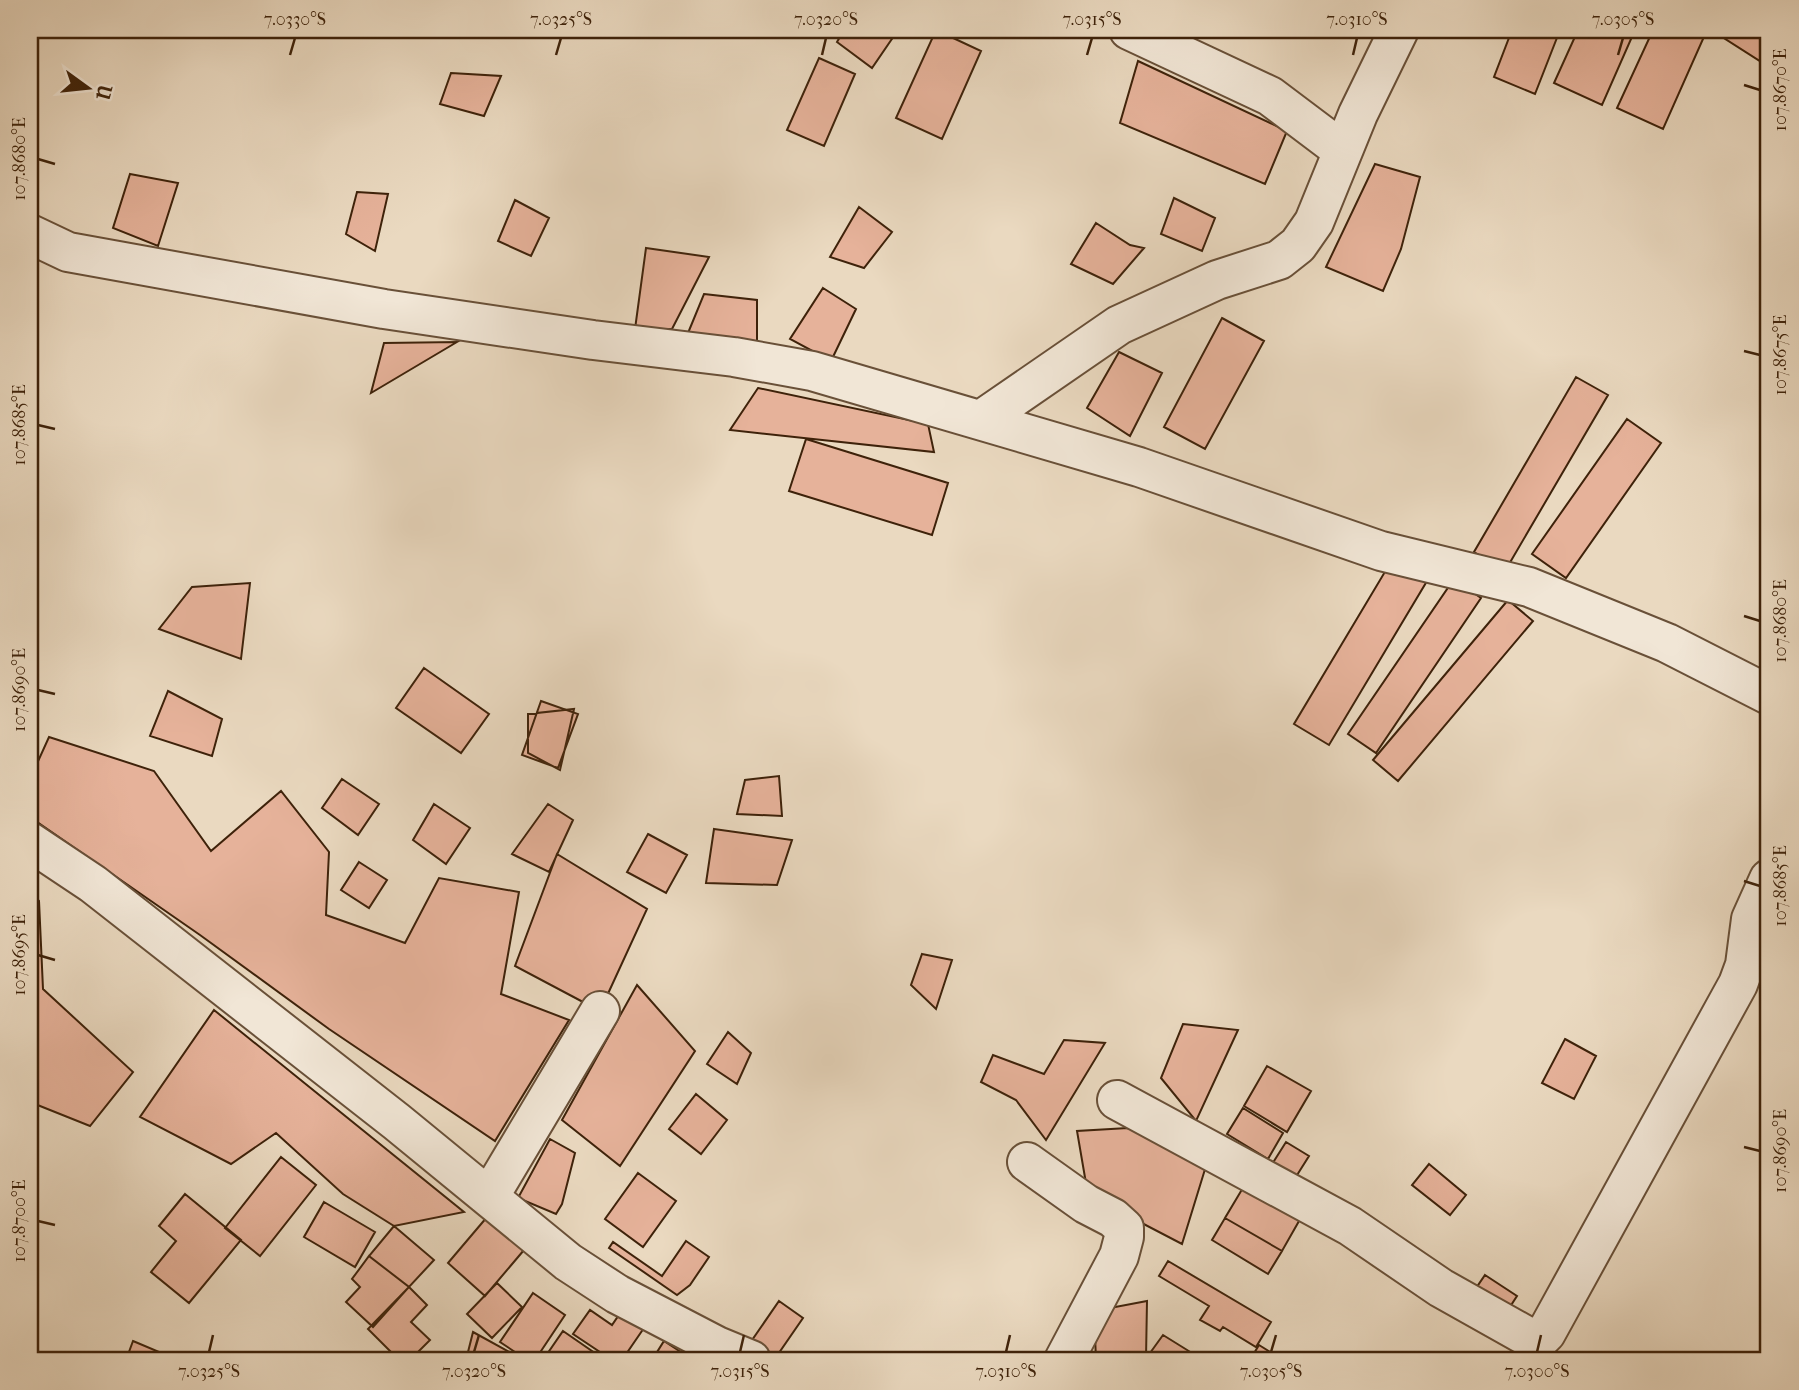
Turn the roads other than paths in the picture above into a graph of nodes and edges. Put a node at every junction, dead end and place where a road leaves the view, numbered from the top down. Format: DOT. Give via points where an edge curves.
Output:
graph roads {
  1 [pos="1129,30"];
  2 [pos="1399,30"];
  3 [pos="1343,151"];
  4 [pos="30,234"];
  5 [pos="981,420"];
  6 [pos="1769,695"];
  7 [pos="30,842"];
  8 [pos="1769,879"];
  9 [pos="600,1011"];
  10 [pos="1116,1100"];
  11 [pos="1027,1162"];
  12 [pos="489,1197"];
  13 [pos="751,1360"];
  14 [pos="1064,1360"];
  1 -- 3 [label="street" via="1270,96"];
  2 -- 3 [label="street"];
  3 -- 5 [label="street" via="1314,222 1298,245 1279,260 1217,280 1119,325"];
  4 -- 5 [label="street" via="68,252 384,309 812,371"];
  5 -- 6 [label="street" via="1139,467 1381,551 1529,587 1667,643"];
  7 -- 12 [label="street" via="93,884"];
  8 -- 10 [label="street" via="1751,919 1738,984 1541,1338 1530,1338 1451,1294 1350,1226"];
  9 -- 12 [label="street"];
  11 -- 14 [label="street" via="1124,1227 1119,1256"];
  12 -- 13 [label="street" via="568,1262 617,1294"];
}
